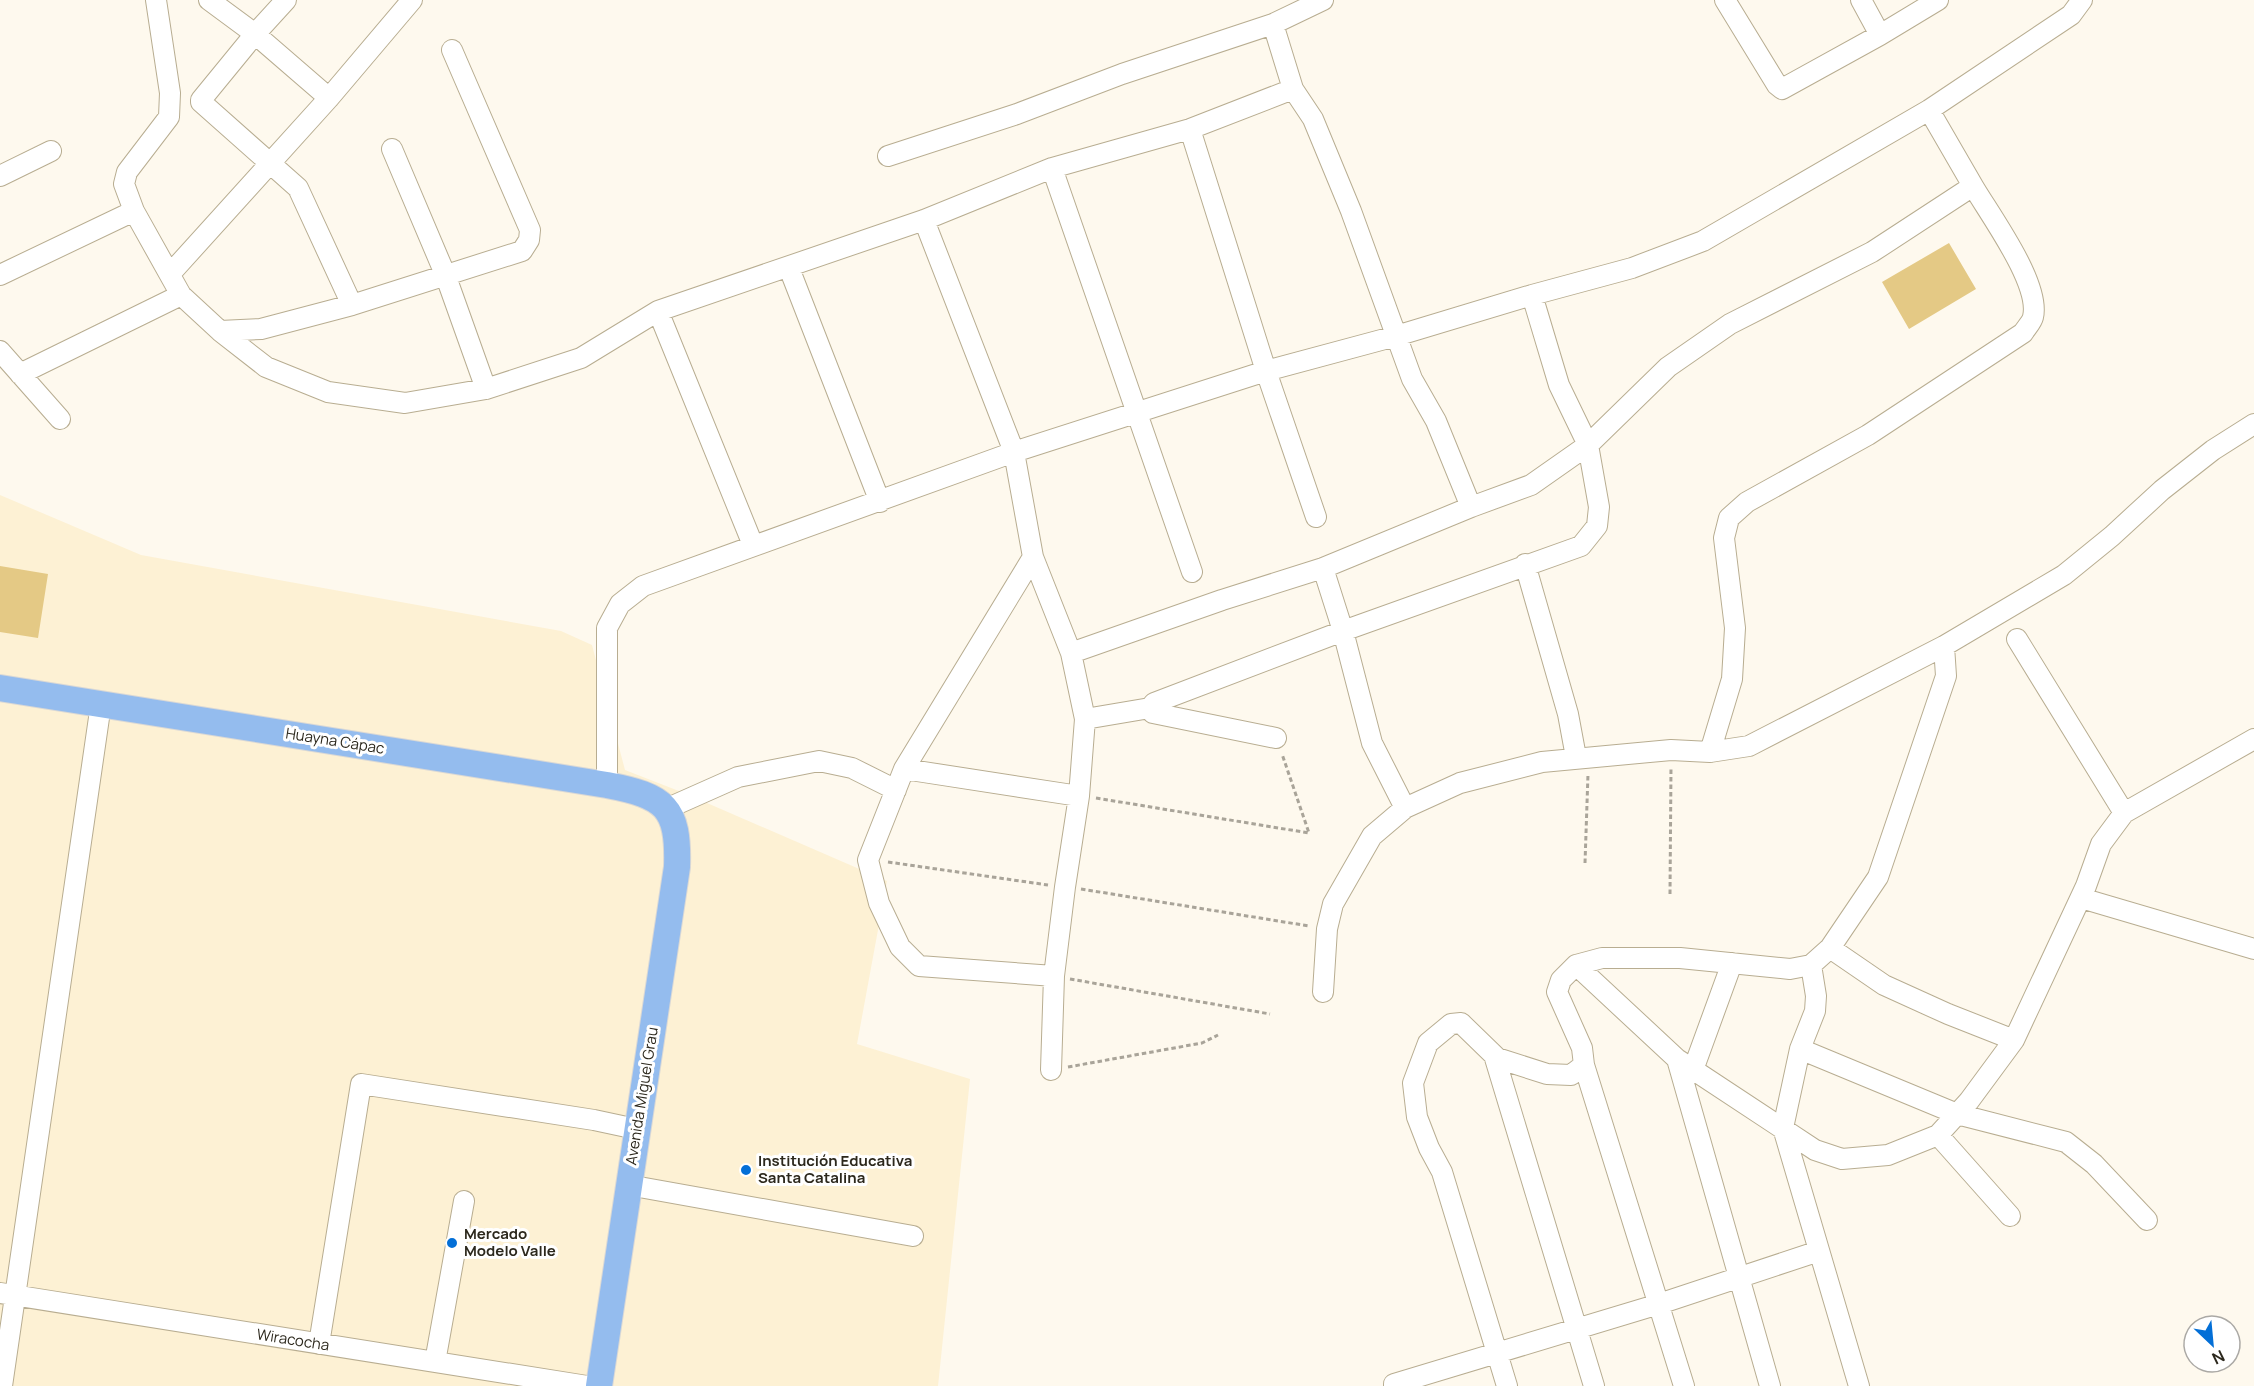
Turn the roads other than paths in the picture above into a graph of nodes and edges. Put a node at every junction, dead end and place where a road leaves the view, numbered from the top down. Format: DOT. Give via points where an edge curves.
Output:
graph roads {
  1 [pos="156,0"];
  2 [pos="209,0"];
  3 [pos="286,0"];
  4 [pos="412,0"];
  5 [pos="1323,0"];
  6 [pos="1725,0"];
  7 [pos="1860,0"];
  8 [pos="1938,0"];
  9 [pos="2076,8"];
  10 [pos="1273,24"];
  11 [pos="255,34"];
  12 [pos="1880,35"];
  13 [pos="452,50"];
  14 [pos="1293,88"];
  15 [pos="329,98"];
  16 [pos="1929,110"];
  17 [pos="1191,129"];
  18 [pos="392,149"];
  19 [pos="51,152"];
  20 [pos="888,156"];
  21 [pos="269,163"];
  22 [pos="1052,168"];
  23 [pos="0,176"];
  24 [pos="1973,186"];
  25 [pos="134,211"];
  26 [pos="924,220"];
  27 [pos="789,268"];
  28 [pos="170,274"];
  29 [pos="445,274"];
  30 [pos="0,275"];
  31 [pos="181,295"];
  32 [pos="1532,295"];
  33 [pos="352,305"];
  34 [pos="658,311"];
  35 [pos="220,331"];
  36 [pos="1396,336"];
  37 [pos="0,352"];
  38 [pos="1266,371"];
  39 [pos="20,374"];
  40 [pos="486,389"];
  41 [pos="1136,412"];
  42 [pos="60,419"];
  43 [pos="2254,424"];
  44 [pos="1588,445"];
  45 [pos="1014,452"];
  46 [pos="880,502"];
  47 [pos="1471,507"];
  48 [pos="1316,517"];
  49 [pos="753,545"];
  50 [pos="1033,558"];
  51 [pos="1525,564"];
  52 [pos="1323,568"];
  53 [pos="1192,572"];
  54 [pos="1343,631"];
  55 [pos="2017,639"];
  56 [pos="1944,646"];
  57 [pos="1071,653"];
  58 [pos="0,688"];
  59 [pos="101,704"];
  60 [pos="1150,708"];
  61 [pos="1085,719"];
  62 [pos="1276,738"];
  63 [pos="2254,739"];
  64 [pos="1710,752"];
  65 [pos="1582,757"];
  66 [pos="904,769"];
  67 [pos="607,785"];
  68 [pos="896,790"];
  69 [pos="1079,796"];
  70 [pos="666,808"];
  71 [pos="1405,808"];
  72 [pos="2124,813"];
  73 [pos="2080,898"];
  74 [pos="1830,948"];
  75 [pos="2254,949"];
  76 [pos="1732,963"];
  77 [pos="1576,965"];
  78 [pos="1811,965"];
  79 [pos="1054,976"];
  80 [pos="1323,992"];
  81 [pos="2014,1040"];
  82 [pos="1800,1049"];
  83 [pos="1494,1055"];
  84 [pos="1685,1064"];
  85 [pos="1584,1065"];
  86 [pos="1051,1070"];
  87 [pos="1957,1114"];
  88 [pos="1783,1128"];
  89 [pos="636,1129"];
  90 [pos="1938,1135"];
  91 [pos="628,1185"];
  92 [pos="464,1201"];
  93 [pos="2010,1216"];
  94 [pos="2147,1220"];
  95 [pos="913,1236"];
  96 [pos="1819,1251"];
  97 [pos="1739,1277"];
  98 [pos="8,1294"];
  99 [pos="1659,1304"];
  100 [pos="1576,1329"];
  101 [pos="319,1344"];
  102 [pos="1497,1352"];
  103 [pos="435,1362"];
  104 [pos="2,1386"];
  105 [pos="587,1386"];
  106 [pos="599,1386"];
  107 [pos="1394,1386"];
  108 [pos="1507,1386"];
  109 [pos="1594,1386"];
  110 [pos="1684,1386"];
  111 [pos="1770,1386"];
  112 [pos="1858,1386"];
  1 -- 25 [label="street" via="170,93 169,117 126,172 124,184"];
  2 -- 11 [label="street"];
  3 -- 11 [label="street"];
  4 -- 15 [label="street"];
  5 -- 10 [label="street"];
  6 -- 12 [label="street" via="1782,89"];
  7 -- 12 [label="street"];
  8 -- 12 [label="street"];
  9 -- 16 [label="street"];
  10 -- 14 [label="street"];
  10 -- 20 [label="street"];
  11 -- 15 [label="street"];
  11 -- 21 [label="street" via="201,100"];
  13 -- 29 [label="street" via="530,230 522,251"];
  14 -- 17 [label="street"];
  14 -- 36 [label="street" via="1313,119"];
  15 -- 21 [label="street"];
  16 -- 24 [label="street"];
  16 -- 32 [label="street" via="1703,242 1632,268"];
  17 -- 22 [label="street"];
  17 -- 38 [label="street"];
  18 -- 29 [label="street"];
  19 -- 23 [label="street"];
  21 -- 28 [label="street"];
  21 -- 33 [label="street" via="298,188"];
  22 -- 26 [label="street"];
  22 -- 41 [label="street"];
  24 -- 44 [label="street" via="1872,252 1731,324 1668,367"];
  24 -- 64 [label="street" via="2027,276 2033,317 2023,333 1868,435 1748,502 1729,518 1724,538 1735,628 1732,679"];
  25 -- 28 [label="street"];
  25 -- 30 [label="street"];
  26 -- 27 [label="street"];
  26 -- 45 [label="street"];
  27 -- 34 [label="street"];
  27 -- 46 [label="street"];
  28 -- 31 [label="street"];
  29 -- 33 [label="street"];
  29 -- 40 [label="street"];
  31 -- 35 [label="street"];
  31 -- 39 [label="street"];
  32 -- 36 [label="street"];
  32 -- 44 [label="street" via="1559,385"];
  33 -- 35 [label="street" via="261,329"];
  34 -- 40 [label="street" via="581,358"];
  34 -- 49 [label="street"];
  35 -- 40 [label="street" via="266,367 328,392 405,403"];
  36 -- 38 [label="street"];
  36 -- 47 [label="street"];
  37 -- 39 [label="street"];
  38 -- 41 [label="street"];
  38 -- 48 [label="street"];
  39 -- 42 [label="street"];
  41 -- 45 [label="street"];
  41 -- 53 [label="street"];
  43 -- 56 [label="street" via="2171,483 2064,574"];
  44 -- 47 [label="street" via="1531,485"];
  44 -- 51 [label="street" via="1599,507 1597,526 1581,546"];
  45 -- 46 [label="street"];
  45 -- 50 [label="street"];
  46 -- 49 [label="street"];
  47 -- 52 [label="street"];
  49 -- 67 [label="street" via="643,586 620,604 607,628"];
  50 -- 57 [label="street"];
  50 -- 66 [label="street"];
  51 -- 54 [label="street"];
  51 -- 65 [label="street"];
  52 -- 54 [label="street"];
  52 -- 57 [label="street"];
  54 -- 60 [label="street" via="1154,703"];
  54 -- 71 [label="street" via="1372,743"];
  55 -- 72 [label="street"];
  56 -- 64 [label="street" via="1749,746"];
  56 -- 74 [label="street" via="1946,676 1878,877"];
  57 -- 61 [label="street"];
  58 -- 59 [label="main road, Huayna Cápac"];
  59 -- 67 [label="main road, Huayna Cápac"];
  59 -- 98 [label="street"];
  60 -- 61 [label="street"];
  60 -- 62 [label="street" via="1154,713"];
  61 -- 69 [label="street"];
  63 -- 72 [label="street"];
  64 -- 65 [label="street" via="1671,750"];
  65 -- 71 [label="street" via="1542,762 1460,783"];
  66 -- 68 [label="street"];
  66 -- 69 [label="street"];
  67 -- 70 [label="main road, Huayna Cápac" via="634,790"];
  68 -- 70 [label="street" via="852,768 819,761 738,777"];
  68 -- 79 [label="street" via="868,860 879,903 900,947 920,966"];
  69 -- 79 [label="street"];
  70 -- 89 [label="main road, Avenida Miguel Grau" via="678,838 676,867"];
  71 -- 80 [label="street" via="1372,836 1333,904 1327,929"];
  72 -- 73 [label="street" via="2101,844"];
  73 -- 75 [label="street"];
  73 -- 81 [label="street"];
  74 -- 78 [label="street"];
  74 -- 81 [label="street" via="1884,985"];
  76 -- 77 [label="street" via="1602,958"];
  76 -- 78 [label="street" via="1790,969"];
  76 -- 84 [label="street"];
  77 -- 84 [label="street"];
  77 -- 85 [label="street" via="1561,980 1557,992 1582,1048"];
  78 -- 82 [label="street" via="1815,1011"];
  79 -- 86 [label="street"];
  81 -- 87 [label="street"];
  82 -- 87 [label="street"];
  82 -- 88 [label="street"];
  83 -- 85 [label="street" via="1547,1074 1571,1076"];
  83 -- 100 [label="street"];
  83 -- 102 [label="street" via="1461,1023 1450,1024 1428,1044 1413,1083 1417,1117 1442,1172"];
  84 -- 88 [label="street"];
  84 -- 97 [label="street"];
  85 -- 99 [label="street"];
  87 -- 90 [label="street"];
  87 -- 94 [label="street" via="2066,1142 2094,1164"];
  88 -- 90 [label="street" via="1815,1150 1842,1159 1888,1155"];
  88 -- 96 [label="street"];
  89 -- 91 [label="main road, Avenida Miguel Grau"];
  89 -- 101 [label="street" via="361,1084"];
  90 -- 93 [label="street"];
  91 -- 95 [label="street"];
  91 -- 106 [label="main road, Avenida Miguel Grau"];
  92 -- 103 [label="street"];
  96 -- 97 [label="street"];
  96 -- 112 [label="street"];
  97 -- 99 [label="street"];
  97 -- 111 [label="street"];
  98 -- 101 [label="street, Wiracocha"];
  98 -- 104 [label="street"];
  99 -- 100 [label="street"];
  99 -- 110 [label="street"];
  100 -- 102 [label="street"];
  100 -- 109 [label="street"];
  101 -- 103 [label="street, Wiracocha"];
  102 -- 107 [label="street"];
  102 -- 108 [label="street"];
  103 -- 105 [label="street, Wiracocha"];
}
